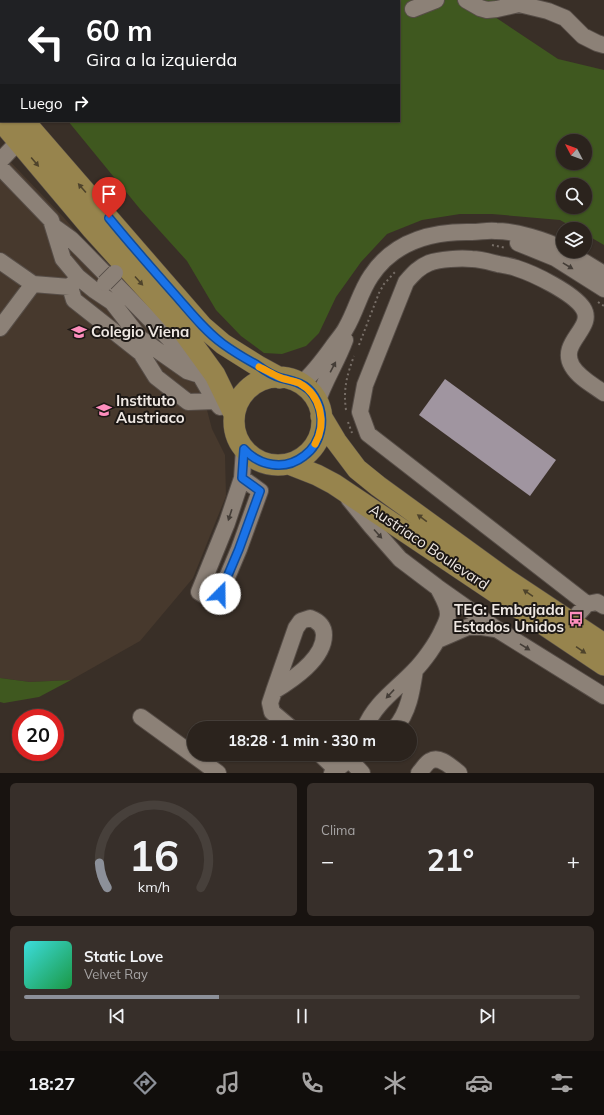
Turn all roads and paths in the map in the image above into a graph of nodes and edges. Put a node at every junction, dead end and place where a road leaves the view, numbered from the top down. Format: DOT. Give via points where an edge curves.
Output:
graph roads {
  1 [pos="436,0"];
  2 [pos="466,0"];
  3 [pos="413,9"];
  4 [pos="604,45"];
  5 [pos="3,122"];
  6 [pos="25,122"];
  7 [pos="18,142"];
  8 [pos="0,162"];
  9 [pos="0,167"];
  10 [pos="53,226"];
  11 [pos="92,229"];
  12 [pos="484,238"];
  13 [pos="556,246"];
  14 [pos="510,250"];
  15 [pos="578,258"];
  16 [pos="0,261"];
  17 [pos="398,269"];
  18 [pos="604,274"];
  19 [pos="74,282"];
  20 [pos="104,282"];
  21 [pos="33,284"];
  22 [pos="599,294"];
  23 [pos="604,306"];
  24 [pos="2,318"];
  25 [pos="346,328"];
  26 [pos="200,375"];
  27 [pos="280,378"];
  28 [pos="301,384"];
  29 [pos="604,393"];
  30 [pos="214,401"];
  31 [pos="319,409"];
  32 [pos="346,415"];
  33 [pos="234,418"];
  34 [pos="348,421"];
  35 [pos="352,434"];
  36 [pos="244,449"];
  37 [pos="289,464"];
  38 [pos="242,478"];
  39 [pos="334,484"];
  40 [pos="437,587"];
  41 [pos="604,606"];
  42 [pos="498,630"];
  43 [pos="438,640"];
  44 [pos="604,644"];
  45 [pos="604,665"];
  46 [pos="415,670"];
  47 [pos="274,691"];
  48 [pos="604,696"];
  49 [pos="141,717"];
  50 [pos="283,721"];
  51 [pos="367,721"];
  52 [pos="400,721"];
  53 [pos="326,761"];
  54 [pos="346,761"];
  55 [pos="357,761"];
  56 [pos="334,771"];
  57 [pos="218,773"];
  58 [pos="362,773"];
  59 [pos="419,773"];
  60 [pos="458,773"];
  1 -- 3 [label="street"];
  2 -- 4 [label="street" via="487,10 519,4 548,10 565,18 583,36"];
  5 -- 7 [label="main road"];
  27 -- 6 [label="main road, one-way" via="223,344 202,326"];
  7 -- 8 [label="street"];
  7 -- 11 [label="main road, one-way"];
  9 -- 10 [label="street" via="51,220"];
  10 -- 19 [label="street" via="63,259"];
  10 -- 26 [label="street" via="80,248 181,351"];
  11 -- 20 [label="street" via="99,247 115,266"];
  11 -- 33 [label="main road, one-way" via="178,324 215,375"];
  12 -- 13 [label="street" via="498,231 545,241"];
  12 -- 14 [label="path"];
  12 -- 22 [label="street, one-way" via="509,240 555,258"];
  12 -- 25 [label="street" via="462,231 432,234 398,250 371,275"];
  15 -- 18 [label="street"];
  16 -- 21 [label="street"];
  17 -- 32 [label="path" via="379,293 348,371"];
  19 -- 20 [label="street"];
  19 -- 21 [label="street"];
  19 -- 30 [label="street" via="74,300 141,353 156,377 188,402"];
  20 -- 26 [label="street" via="112,302 140,338 187,371"];
  21 -- 24 [label="street"];
  22 -- 23 [label="path"];
  25 -- 28 [label="street" via="321,363"];
  31 -- 25 [label="street, one-way" via="323,387 342,348"];
  26 -- 30 [label="street"];
  27 -- 28 [label="main road"];
  27 -- 33 [label="main road" via="266,379 248,390 239,401"];
  28 -- 31 [label="main road" via="312,393"];
  29 -- 41 [label="street" via="579,375 568,355 570,346 587,317 577,301 557,287 516,268 472,259 446,260 430,262 417,270 406,282 365,386 360,412 368,434 582,609 596,602"];
  30 -- 33 [label="street"];
  31 -- 37 [label="main road" via="318,439 303,457"];
  44 -- 31 [label="main road, Austriaco Boulevard, one-way" via="506,579 378,486 358,469 336,441"];
  33 -- 36 [label="main road" via="235,432"];
  34 -- 35 [label="path"];
  36 -- 37 [label="main road" via="254,459 263,463"];
  36 -- 38 [label="street"];
  37 -- 39 [label="main road, Austriaco Boulevard"];
  38 -- 38 [label="street, one-way" via="199,592 204,595 220,594 260,491"];
  39 -- 40 [label="street, one-way" via="400,559"];
  39 -- 45 [label="main road, Austriaco Boulevard, one-way"];
  40 -- 42 [label="street"];
  40 -- 43 [label="street" via="448,612"];
  42 -- 43 [label="street" via="468,627"];
  42 -- 48 [label="street, one-way"];
  43 -- 46 [label="street"];
  46 -- 51 [label="street, one-way"];
  46 -- 52 [label="street" via="406,710"];
  47 -- 50 [label="street" via="270,703 272,712"];
  49 -- 57 [label="street"];
  53 -- 56 [label="street"];
  54 -- 56 [label="street"];
  55 -- 58 [label="street"];
  59 -- 60 [label="street" via="430,760 436,759"];
}
